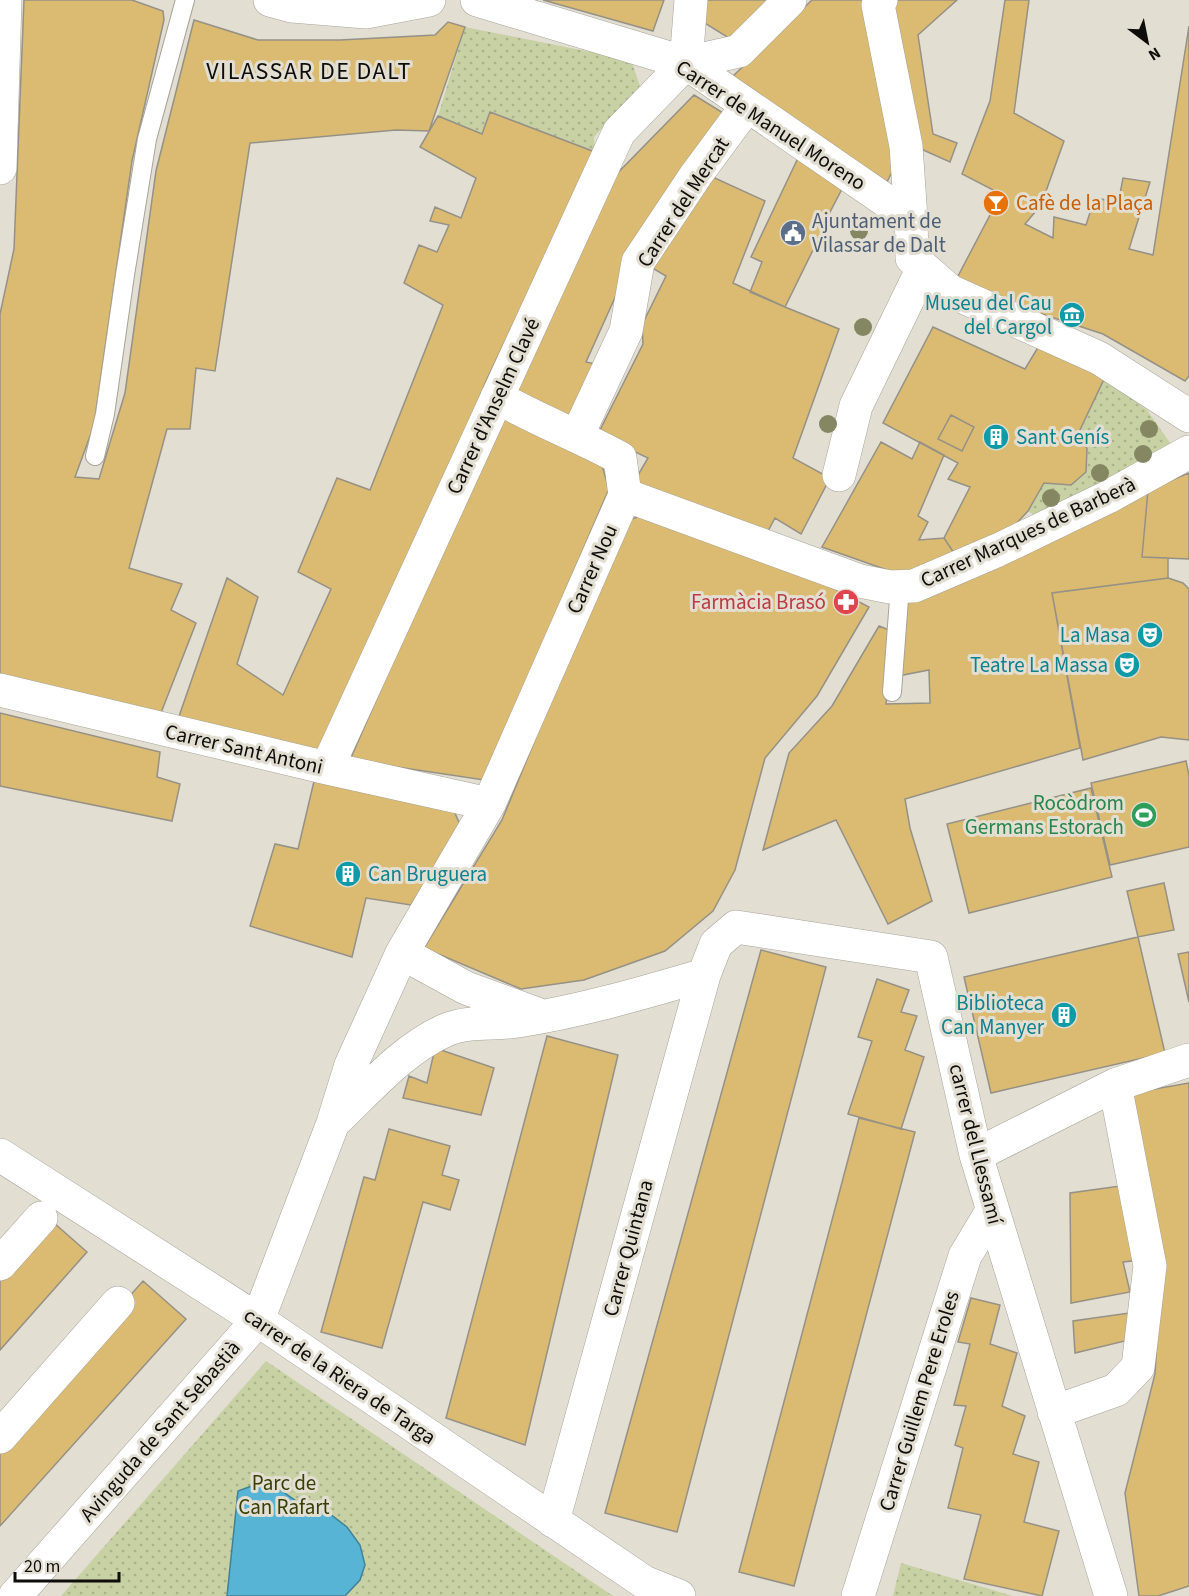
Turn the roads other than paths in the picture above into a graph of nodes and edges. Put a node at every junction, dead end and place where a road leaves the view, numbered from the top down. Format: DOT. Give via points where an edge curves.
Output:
graph roads {
  1 [pos="5,0"];
  2 [pos="185,0"];
  3 [pos="270,0"];
  4 [pos="429,0"];
  5 [pos="477,0"];
  6 [pos="691,0"];
  7 [pos="790,0"];
  8 [pos="881,0"];
  9 [pos="686,63"];
  10 [pos="1,92"];
  11 [pos="747,106"];
  12 [pos="0,168"];
  13 [pos="901,211"];
  14 [pos="923,268"];
  15 [pos="497,397"];
  16 [pos="1189,416"];
  17 [pos="577,436"];
  18 [pos="1189,453"];
  19 [pos="95,456"];
  20 [pos="839,475"];
  21 [pos="625,495"];
  22 [pos="900,586"];
  23 [pos="0,690"];
  24 [pos="892,692"];
  25 [pos="327,768"];
  26 [pos="489,804"];
  27 [pos="402,953"];
  28 [pos="704,975"];
  29 [pos="543,1016"];
  30 [pos="1189,1060"];
  31 [pos="1116,1085"];
  32 [pos="333,1123"];
  33 [pos="0,1155"];
  34 [pos="976,1155"];
  35 [pos="992,1211"];
  36 [pos="41,1218"];
  37 [pos="0,1264"];
  38 [pos="118,1303"];
  39 [pos="258,1320"];
  40 [pos="1054,1413"];
  41 [pos="0,1437"];
  42 [pos="553,1521"];
  43 [pos="15,1596"];
  44 [pos="679,1596"];
  45 [pos="858,1596"];
  46 [pos="1111,1596"];
  1 -- 10 [label="street"];
  2 -- 19 [label="lane" via="147,139 105,414"];
  3 -- 4 [label="street" via="292,6 366,12"];
  5 -- 9 [label="street, Carrer de Manuel Moreno"];
  6 -- 9 [label="street"];
  7 -- 9 [label="street" via="739,51"];
  8 -- 13 [label="street" via="878,5 906,146"];
  9 -- 11 [label="street, Carrer de Manuel Moreno"];
  9 -- 15 [label="street, Carrer d'Anselm Clavé" via="619,132"];
  10 -- 12 [label="street"];
  11 -- 13 [label="street, Carrer de Manuel Moreno"];
  11 -- 17 [label="street, Carrer del Mercat" via="638,262 626,331"];
  13 -- 14 [label="street" via="912,258"];
  14 -- 16 [label="street" via="950,291 1099,358"];
  14 -- 20 [label="street" via="856,406"];
  15 -- 17 [label="street"];
  15 -- 25 [label="street, Carrer d'Anselm Clavé"];
  17 -- 21 [label="street" via="620,458"];
  18 -- 22 [label="street, Carrer Marques de Barberà" via="998,550 914,586"];
  21 -- 22 [label="street, Carrer Marques de Barberà" via="860,581"];
  21 -- 26 [label="street, Carrer Nou"];
  22 -- 24 [label="lane"];
  23 -- 25 [label="street, Carrer Sant Antoni"];
  25 -- 26 [label="street, Carrer Sant Antoni"];
  26 -- 27 [label="street"];
  27 -- 29 [label="street" via="466,988"];
  27 -- 32 [label="street" via="351,1065"];
  28 -- 29 [label="street"];
  28 -- 34 [label="street, carrer del Llessamí" via="716,944 736,927 931,957"];
  28 -- 42 [label="street, Carrer Quintana"];
  29 -- 32 [label="street" via="447,1029 413,1049"];
  30 -- 31 [label="street"];
  31 -- 34 [label="street"];
  31 -- 40 [label="street" via="1150,1266 1138,1366 1116,1390"];
  32 -- 39 [label="street"];
  33 -- 39 [label="street, carrer de la Riera de Targa"];
  34 -- 35 [label="street, carrer del Llessamí"];
  35 -- 40 [label="street, carrer del Llessamí"];
  35 -- 45 [label="street, Carrer Guillem Pere Eroles" via="965,1256"];
  36 -- 37 [label="street"];
  38 -- 41 [label="street"];
  39 -- 42 [label="street, carrer de la Riera de Targa"];
  39 -- 43 [label="street, Avinguda de Sant Sebastià"];
  40 -- 46 [label="street, carrer del Llessamí"];
  42 -- 44 [label="street, carrer de la Riera de Targa" via="644,1582"];
}
